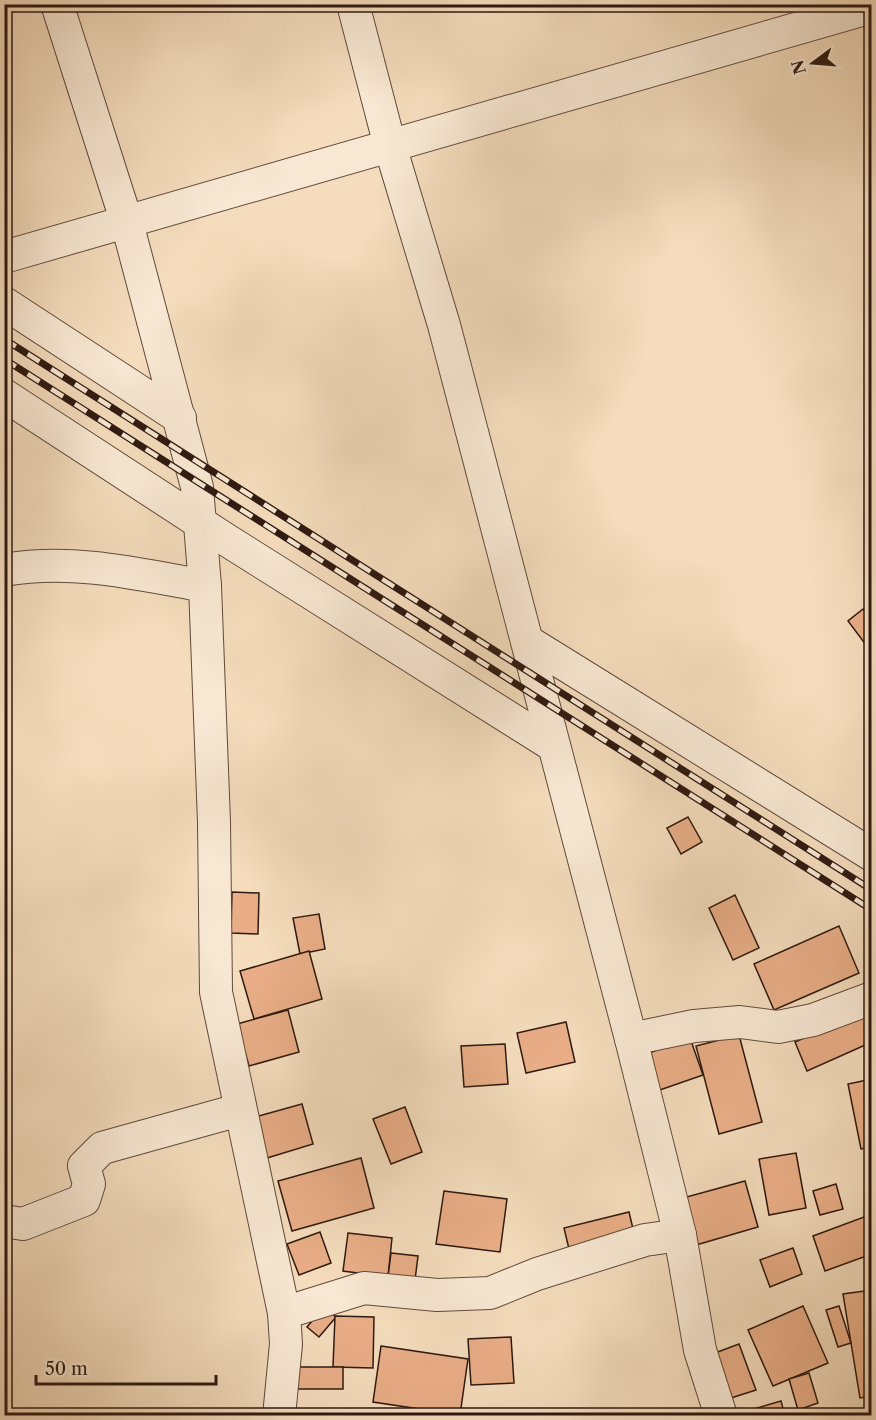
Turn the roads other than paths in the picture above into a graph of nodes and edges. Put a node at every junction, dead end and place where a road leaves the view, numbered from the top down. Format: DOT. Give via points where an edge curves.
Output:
graph roads {
  1 [pos="57,4"];
  2 [pos="353,4"];
  3 [pos="872,7"];
  4 [pos="390,146"];
  5 [pos="127,223"];
  6 [pos="4,257"];
  7 [pos="4,303"];
  8 [pos="4,395"];
  9 [pos="180,418"];
  10 [pos="200,521"];
  11 [pos="4,570"];
  12 [pos="205,586"];
  13 [pos="527,641"];
  14 [pos="554,746"];
  15 [pos="872,855"];
  16 [pos="872,998"];
  17 [pos="631,1039"];
  18 [pos="239,1110"];
  19 [pos="4,1221"];
  20 [pos="680,1235"];
  21 [pos="284,1313"];
  22 [pos="279,1416"];
  23 [pos="721,1416"];
  1 -- 5 [label="street"];
  2 -- 4 [label="street"];
  3 -- 4 [label="street"];
  4 -- 5 [label="street"];
  4 -- 13 [label="street" via="444,325"];
  5 -- 6 [label="street"];
  5 -- 9 [label="street"];
  7 -- 9 [label="street"];
  8 -- 10 [label="street"];
  9 -- 10 [label="street" via="197,487"];
  10 -- 12 [label="street"];
  10 -- 14 [label="street"];
  11 -- 12 [label="street" via="37,565 104,567"];
  12 -- 18 [label="street" via="216,992"];
  13 -- 14 [label="street"];
  13 -- 15 [label="street"];
  14 -- 17 [label="street"];
  16 -- 17 [label="street" via="813,1020 778,1027 740,1022 694,1026"];
  17 -- 20 [label="street"];
  18 -- 19 [label="street" via="102,1148 84,1166 89,1184 84,1200 23,1224"];
  18 -- 21 [label="street"];
  20 -- 21 [label="street" via="645,1240 490,1293 437,1295 364,1288"];
  20 -- 23 [label="street" via="700,1350"];
  21 -- 22 [label="street" via="286,1344"];
}
